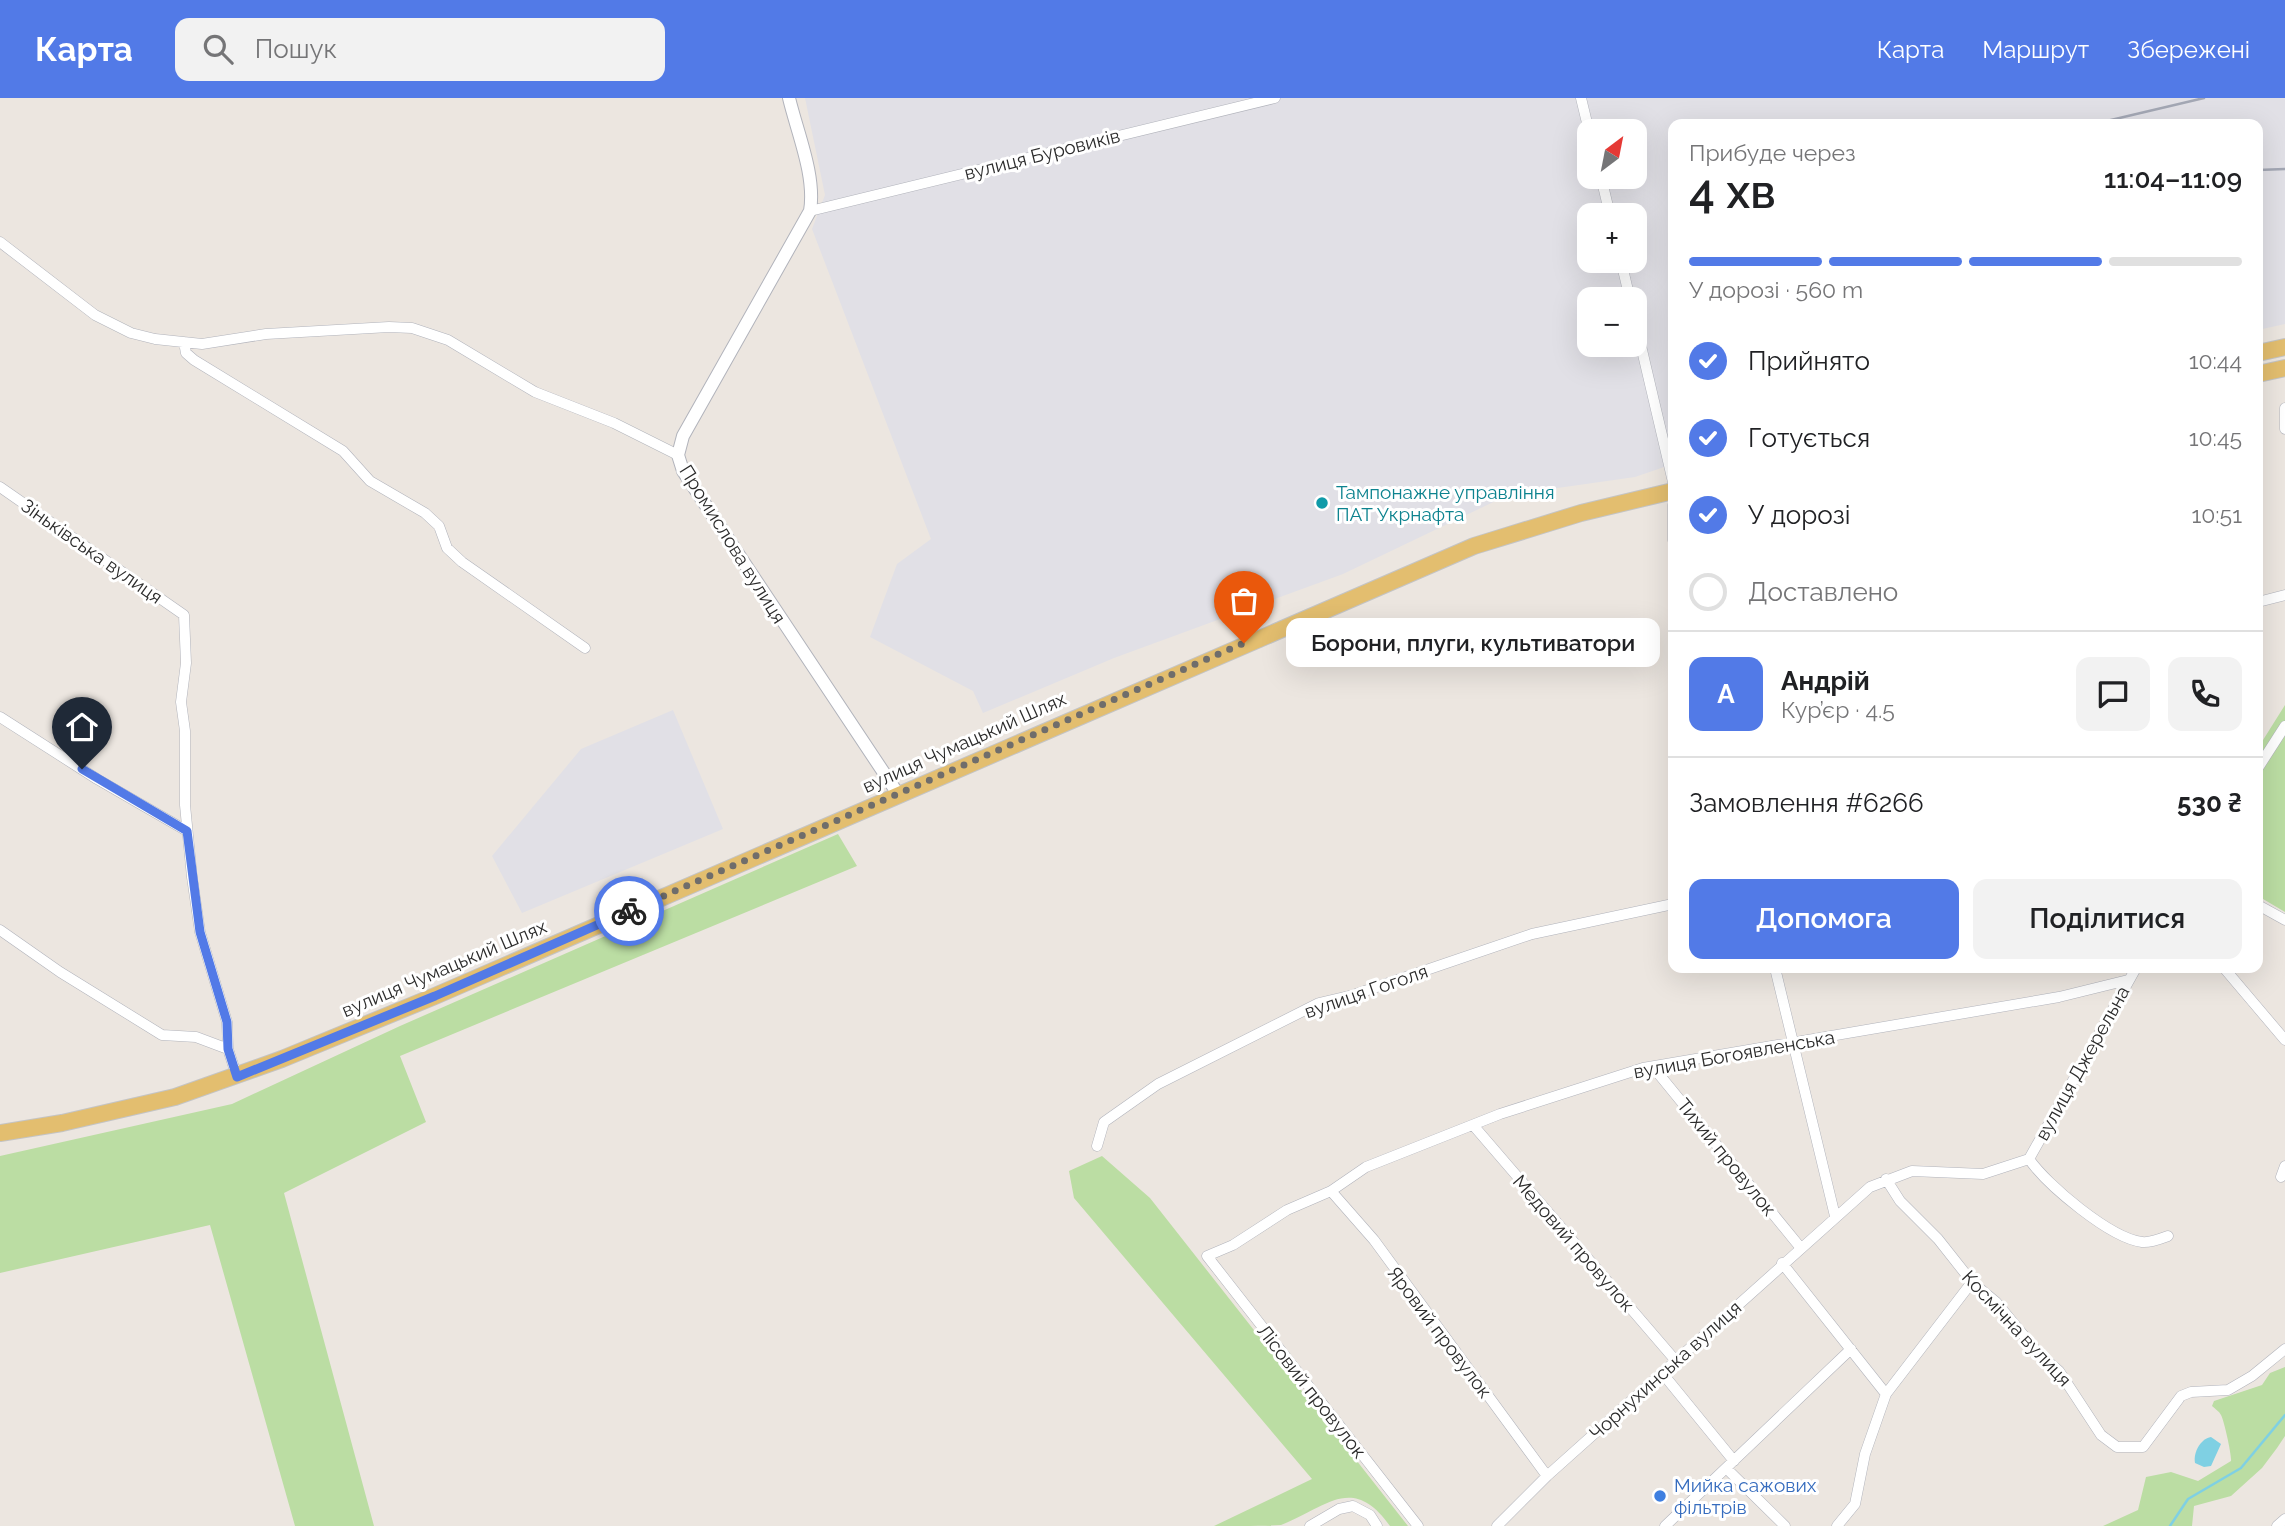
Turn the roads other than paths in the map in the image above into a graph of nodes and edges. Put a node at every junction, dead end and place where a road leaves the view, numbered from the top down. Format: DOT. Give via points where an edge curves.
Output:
graph roads {
  1 [pos="789,98"];
  2 [pos="1275,98"];
  3 [pos="1581,98"];
  4 [pos="1586,119"];
  5 [pos="810,211"];
  6 [pos="0,242"];
  7 [pos="184,342"];
  8 [pos="2285,347"];
  9 [pos="2263,352"];
  10 [pos="1644,357"];
  11 [pos="2285,368"];
  12 [pos="2263,373"];
  13 [pos="2285,408"];
  14 [pos="2285,429"];
  15 [pos="678,455"];
  16 [pos="1668,461"];
  17 [pos="0,487"];
  18 [pos="1668,492"];
  19 [pos="2285,595"];
  20 [pos="2263,601"];
  21 [pos="586,648"];
  22 [pos="0,717"];
  23 [pos="2285,726"];
  24 [pos="2263,760"];
  25 [pos="898,793"];
  26 [pos="187,831"];
  27 [pos="1668,905"];
  28 [pos="2263,908"];
  29 [pos="2285,920"];
  30 [pos="0,930"];
  31 [pos="1776,973"];
  32 [pos="2133,973"];
  33 [pos="2228,973"];
  34 [pos="2128,980"];
  35 [pos="2285,1040"];
  36 [pos="1791,1042"];
  37 [pos="228,1049"];
  38 [pos="1653,1067"];
  39 [pos="237,1077"];
  40 [pos="1473,1125"];
  41 [pos="0,1133"];
  42 [pos="1097,1146"];
  43 [pos="2029,1159"];
  44 [pos="2285,1166"];
  45 [pos="2281,1177"];
  46 [pos="1886,1179"];
  47 [pos="1331,1191"];
  48 [pos="1835,1216"];
  49 [pos="2168,1236"];
  50 [pos="1800,1247"];
  51 [pos="1207,1256"];
  52 [pos="1782,1263"];
  53 [pos="1972,1282"];
  54 [pos="1851,1349"];
  55 [pos="2285,1349"];
  56 [pos="1676,1361"];
  57 [pos="1663,1374"];
  58 [pos="1886,1394"];
  59 [pos="1734,1461"];
  60 [pos="1728,1470"];
  61 [pos="1547,1476"];
  62 [pos="2285,1519"];
  63 [pos="1310,1526"];
  64 [pos="1377,1526"];
  65 [pos="1418,1526"];
  66 [pos="1497,1526"];
  67 [pos="1665,1526"];
  68 [pos="1785,1526"];
  69 [pos="1836,1526"];
  70 [pos="2277,1526"];
  1 -- 5 [label="street" via="809,181"];
  2 -- 5 [label="street, вулиця Буровиків"];
  3 -- 4 [label="street"];
  5 -- 15 [label="street, Промислова вулиця" via="683,436"];
  6 -- 7 [label="street" via="94,316 131,333"];
  7 -- 15 [label="street" via="412,328 448,340 535,392 614,422"];
  7 -- 21 [label="street" via="186,353 194,360 344,451 370,481 439,526 447,548 462,562"];
  8 -- 9 [label="main road"];
  10 -- 16 [label="street"];
  11 -- 12 [label="main road"];
  13 -- 14 [label="street"];
  15 -- 25 [label="street, Промислова вулиця" via="683,471"];
  17 -- 26 [label="street, Зіньківська вулиця" via="184,615 186,663 181,702"];
  18 -- 25 [label="main road, вулиця Чумацький Шлях" via="1474,546"];
  19 -- 20 [label="street"];
  22 -- 26 [label="street"];
  23 -- 24 [label="street"];
  25 -- 39 [label="main road, вулиця Чумацький Шлях" via="435,996"];
  26 -- 37 [label="street" via="200,932 227,1022"];
  27 -- 42 [label="street, вулиця Гоголя" via="1532,934 1320,1003 1158,1084 1104,1122"];
  28 -- 29 [label="street"];
  30 -- 37 [label="street" via="162,1035 196,1037"];
  31 -- 36 [label="street"];
  32 -- 34 [label="street, вулиця Джерельна"];
  33 -- 35 [label="street"];
  34 -- 36 [label="street, вулиця Богоявленська" via="2059,997"];
  34 -- 43 [label="street, вулиця Джерельна"];
  36 -- 38 [label="street, вулиця Богоявленська"];
  36 -- 48 [label="street"];
  37 -- 39 [label="street"];
  38 -- 40 [label="street, вулиця Богоявленська"];
  38 -- 50 [label="street, Тихий провулок"];
  39 -- 41 [label="main road, вулиця Чумацький Шлях" via="62,1123"];
  40 -- 47 [label="street, вулиця Богоявленська" via="1366,1167"];
  40 -- 56 [label="street, Медовий провулок"];
  43 -- 46 [label="street, вулиця Джерельна" via="1983,1174 1912,1171"];
  43 -- 49 [label="street" via="2053,1187 2115,1231 2140,1242"];
  44 -- 45 [label="street"];
  46 -- 48 [label="street, вулиця Джерельна"];
  46 -- 53 [label="street, Космічна вулиця"];
  47 -- 51 [label="street, вулиця Богоявленська" via="1287,1210"];
  47 -- 61 [label="street, Яровий провулок" via="1374,1240"];
  48 -- 50 [label="street, Чорнухинська вулиця"];
  50 -- 52 [label="street, Чорнухинська вулиця"];
  51 -- 65 [label="street, Лісовий провулок"];
  52 -- 54 [label="street"];
  52 -- 56 [label="street, Чорнухинська вулиця"];
  53 -- 55 [label="street, Космічна вулиця" via="2059,1371 2101,1435 2117,1447 2143,1447 2181,1396 2228,1390"];
  53 -- 58 [label="street"];
  54 -- 58 [label="street"];
  54 -- 59 [label="street"];
  56 -- 57 [label="street, Чорнухинська вулиця"];
  57 -- 59 [label="street"];
  57 -- 61 [label="street, Чорнухинська вулиця"];
  58 -- 69 [label="street" via="1865,1454 1855,1504"];
  59 -- 60 [label="street"];
  60 -- 67 [label="street"];
  60 -- 68 [label="street"];
  61 -- 66 [label="street, Чорнухинська вулиця"];
  62 -- 70 [label="street"];
  63 -- 64 [label="street" via="1353,1506 1370,1515"];
}
